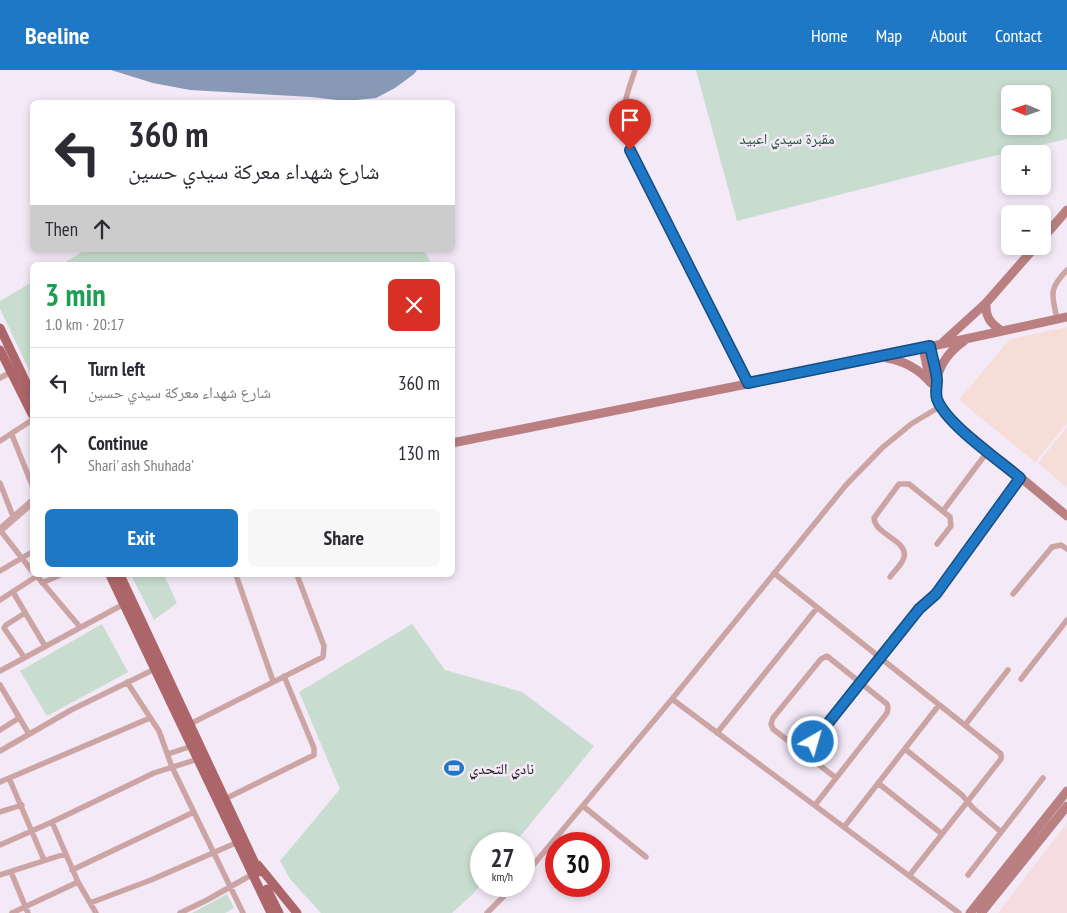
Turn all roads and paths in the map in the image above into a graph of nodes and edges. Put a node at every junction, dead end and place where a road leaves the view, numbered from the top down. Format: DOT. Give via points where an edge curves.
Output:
graph roads {
  1 [pos="635,70"];
  2 [pos="1067,210"];
  3 [pos="1051,228"];
  4 [pos="1028,255"];
  5 [pos="1067,270"];
  6 [pos="986,303"];
  7 [pos="1067,317"];
  8 [pos="1057,320"];
  9 [pos="0,328"];
  10 [pos="1002,331"];
  11 [pos="970,338"];
  12 [pos="941,344"];
  13 [pos="926,347"];
  14 [pos="0,350"];
  15 [pos="882,357"];
  16 [pos="11,372"];
  17 [pos="0,378"];
  18 [pos="748,383"];
  19 [pos="934,384"];
  20 [pos="30,391"];
  21 [pos="941,406"];
  22 [pos="30,410"];
  23 [pos="30,421"];
  24 [pos="12,434"];
  25 [pos="1,438"];
  26 [pos="455,441"];
  27 [pos="988,451"];
  28 [pos="1020,478"];
  29 [pos="30,480"];
  30 [pos="0,483"];
  31 [pos="30,504"];
  32 [pos="943,511"];
  33 [pos="1067,516"];
  34 [pos="14,518"];
  35 [pos="0,530"];
  36 [pos="937,544"];
  37 [pos="1067,548"];
  38 [pos="30,553"];
  39 [pos="21,558"];
  40 [pos="30,569"];
  41 [pos="0,571"];
  42 [pos="774,573"];
  43 [pos="36,577"];
  44 [pos="38,577"];
  45 [pos="56,577"];
  46 [pos="111,577"];
  47 [pos="121,577"];
  48 [pos="124,577"];
  49 [pos="237,577"];
  50 [pos="298,577"];
  51 [pos="890,577"];
  52 [pos="42,583"];
  53 [pos="125,585"];
  54 [pos="13,592"];
  55 [pos="1013,594"];
  56 [pos="0,600"];
  57 [pos="124,604"];
  58 [pos="817,608"];
  59 [pos="25,613"];
  60 [pos="1067,620"];
  61 [pos="80,627"];
  62 [pos="45,646"];
  63 [pos="24,657"];
  64 [pos="880,658"];
  65 [pos="155,668"];
  66 [pos="1008,670"];
  67 [pos="0,671"];
  68 [pos="284,676"];
  69 [pos="1021,679"];
  70 [pos="273,681"];
  71 [pos="127,682"];
  72 [pos="860,682"];
  73 [pos="0,685"];
  74 [pos="672,699"];
  75 [pos="939,705"];
  76 [pos="20,718"];
  77 [pos="150,718"];
  78 [pos="190,724"];
  79 [pos="965,725"];
  80 [pos="0,730"];
  81 [pos="717,733"];
  82 [pos="29,734"];
  83 [pos="192,746"];
  84 [pos="905,749"];
  85 [pos="0,751"];
  86 [pos="804,753"];
  87 [pos="168,754"];
  88 [pos="198,759"];
  89 [pos="172,767"];
  90 [pos="9,778"];
  91 [pos="836,778"];
  92 [pos="1044,778"];
  93 [pos="0,782"];
  94 [pos="878,783"];
  95 [pos="1067,791"];
  96 [pos="225,799"];
  97 [pos="967,801"];
  98 [pos="22,805"];
  99 [pos="814,805"];
  100 [pos="583,806"];
  101 [pos="1067,806"];
  102 [pos="0,812"];
  103 [pos="194,812"];
  104 [pos="52,822"];
  105 [pos="844,827"];
  106 [pos="32,831"];
  107 [pos="1001,832"];
  108 [pos="942,834"];
  109 [pos="238,842"];
  110 [pos="0,845"];
  111 [pos="213,853"];
  112 [pos="65,854"];
  113 [pos="646,857"];
  114 [pos="44,860"];
  115 [pos="535,863"];
  116 [pos="252,866"];
  117 [pos="72,870"];
  118 [pos="11,872"];
  119 [pos="0,875"];
  120 [pos="968,875"];
  121 [pos="909,876"];
  122 [pos="78,882"];
  123 [pos="263,882"];
  124 [pos="229,887"];
  125 [pos="503,897"];
  126 [pos="90,903"];
  127 [pos="26,906"];
  128 [pos="241,912"];
  129 [pos="12,913"];
  130 [pos="28,913"];
  131 [pos="96,913"];
  132 [pos="180,913"];
  133 [pos="272,913"];
  134 [pos="279,913"];
  135 [pos="291,913"];
  136 [pos="297,913"];
  137 [pos="487,913"];
  138 [pos="959,913"];
  139 [pos="970,913"];
  140 [pos="981,913"];
  1 -- 18 [label="street" via="622,114 626,140"];
  2 -- 3 [label="main road"];
  4 -- 6 [label="main road"];
  5 -- 8 [label="street" via="1053,288"];
  6 -- 10 [label="main road" via="989,320"];
  6 -- 12 [label="main road"];
  7 -- 8 [label="main road"];
  8 -- 10 [label="main road"];
  9 -- 20 [label="main road"];
  10 -- 11 [label="main road"];
  11 -- 12 [label="main road"];
  11 -- 19 [label="main road" via="948,355"];
  12 -- 13 [label="main road"];
  13 -- 15 [label="main road"];
  13 -- 19 [label="main road"];
  14 -- 16 [label="main road"];
  15 -- 18 [label="main road"];
  15 -- 19 [label="main road" via="912,367"];
  16 -- 17 [label="street"];
  16 -- 22 [label="main road"];
  18 -- 26 [label="main road"];
  19 -- 21 [label="main road"];
  21 -- 27 [label="main road" via="956,425"];
  21 -- 42 [label="street" via="911,424 874,455"];
  23 -- 24 [label="street"];
  24 -- 25 [label="street"];
  24 -- 29 [label="street"];
  27 -- 28 [label="main road"];
  27 -- 32 [label="street"];
  28 -- 33 [label="main road"];
  28 -- 64 [label="street" via="936,594 919,609"];
  30 -- 34 [label="street"];
  31 -- 34 [label="street"];
  32 -- 36 [label="street" via="950,517 951,524"];
  32 -- 51 [label="street" via="909,484 897,485 874,518 877,526 904,551 903,560"];
  34 -- 35 [label="street"];
  35 -- 39 [label="street"];
  37 -- 55 [label="street" via="1058,545 1050,549"];
  38 -- 39 [label="street"];
  39 -- 40 [label="street"];
  39 -- 41 [label="street"];
  42 -- 58 [label="street"];
  42 -- 74 [label="street"];
  43 -- 54 [label="street"];
  44 -- 52 [label="street"];
  45 -- 52 [label="street"];
  46 -- 57 [label="main road"];
  47 -- 53 [label="main road"];
  48 -- 53 [label="main road"];
  49 -- 70 [label="street"];
  50 -- 68 [label="street" via="324,646 324,654"];
  52 -- 61 [label="street"];
  53 -- 78 [label="main road"];
  54 -- 56 [label="street"];
  54 -- 59 [label="street"];
  57 -- 61 [label="street"];
  57 -- 65 [label="main road"];
  58 -- 64 [label="street"];
  58 -- 81 [label="street"];
  59 -- 62 [label="street"];
  59 -- 63 [label="street" via="4,628"];
  60 -- 69 [label="street"];
  61 -- 62 [label="street"];
  62 -- 63 [label="street"];
  63 -- 67 [label="street"];
  64 -- 72 [label="street"];
  64 -- 75 [label="street"];
  65 -- 71 [label="street"];
  65 -- 83 [label="main road"];
  66 -- 79 [label="street"];
  68 -- 70 [label="street"];
  68 -- 96 [label="street" via="314,755"];
  70 -- 78 [label="street"];
  71 -- 77 [label="street"];
  71 -- 82 [label="street"];
  72 -- 86 [label="street"];
  72 -- 86 [label="street" via="824,656 774,718 774,729"];
  72 -- 91 [label="street" via="887,704 888,710"];
  73 -- 76 [label="street"];
  74 -- 81 [label="street"];
  74 -- 100 [label="street"];
  75 -- 79 [label="street"];
  75 -- 84 [label="street"];
  76 -- 80 [label="street"];
  76 -- 82 [label="street"];
  77 -- 87 [label="street"];
  77 -- 90 [label="street"];
  78 -- 96 [label="main road"];
  79 -- 97 [label="street" via="1002,755"];
  81 -- 99 [label="street"];
  82 -- 85 [label="street"];
  83 -- 87 [label="street"];
  83 -- 88 [label="main road"];
  84 -- 94 [label="street"];
  84 -- 97 [label="street"];
  86 -- 91 [label="street"];
  87 -- 89 [label="street"];
  88 -- 89 [label="street"];
  88 -- 109 [label="main road"];
  89 -- 103 [label="street"];
  89 -- 104 [label="street"];
  90 -- 93 [label="street"];
  90 -- 98 [label="street"];
  91 -- 99 [label="street"];
  92 -- 107 [label="street"];
  94 -- 105 [label="street"];
  94 -- 108 [label="street"];
  95 -- 139 [label="main road"];
  96 -- 116 [label="main road"];
  97 -- 107 [label="street"];
  97 -- 108 [label="street"];
  98 -- 102 [label="street"];
  98 -- 106 [label="street"];
  99 -- 105 [label="street"];
  100 -- 113 [label="street"];
  100 -- 115 [label="street"];
  101 -- 140 [label="main road"];
  103 -- 111 [label="street"];
  103 -- 117 [label="street"];
  104 -- 106 [label="street"];
  104 -- 112 [label="street"];
  105 -- 121 [label="street"];
  106 -- 110 [label="street"];
  106 -- 114 [label="street"];
  107 -- 120 [label="street"];
  108 -- 121 [label="street"];
  109 -- 111 [label="street"];
  109 -- 116 [label="main road"];
  111 -- 124 [label="street"];
  111 -- 126 [label="street"];
  112 -- 114 [label="street"];
  112 -- 117 [label="street"];
  114 -- 118 [label="street"];
  116 -- 123 [label="main road"];
  116 -- 124 [label="street"];
  116 -- 133 [label="main road"];
  116 -- 136 [label="main road"];
  117 -- 122 [label="street"];
  118 -- 119 [label="street"];
  118 -- 127 [label="street"];
  121 -- 138 [label="street"];
  122 -- 126 [label="street"];
  122 -- 127 [label="street"];
  123 -- 134 [label="main road"];
  123 -- 135 [label="main road"];
  124 -- 128 [label="street"];
  124 -- 132 [label="street"];
  125 -- 137 [label="street"];
  126 -- 131 [label="street"];
  127 -- 129 [label="street"];
  127 -- 130 [label="street"];
}
